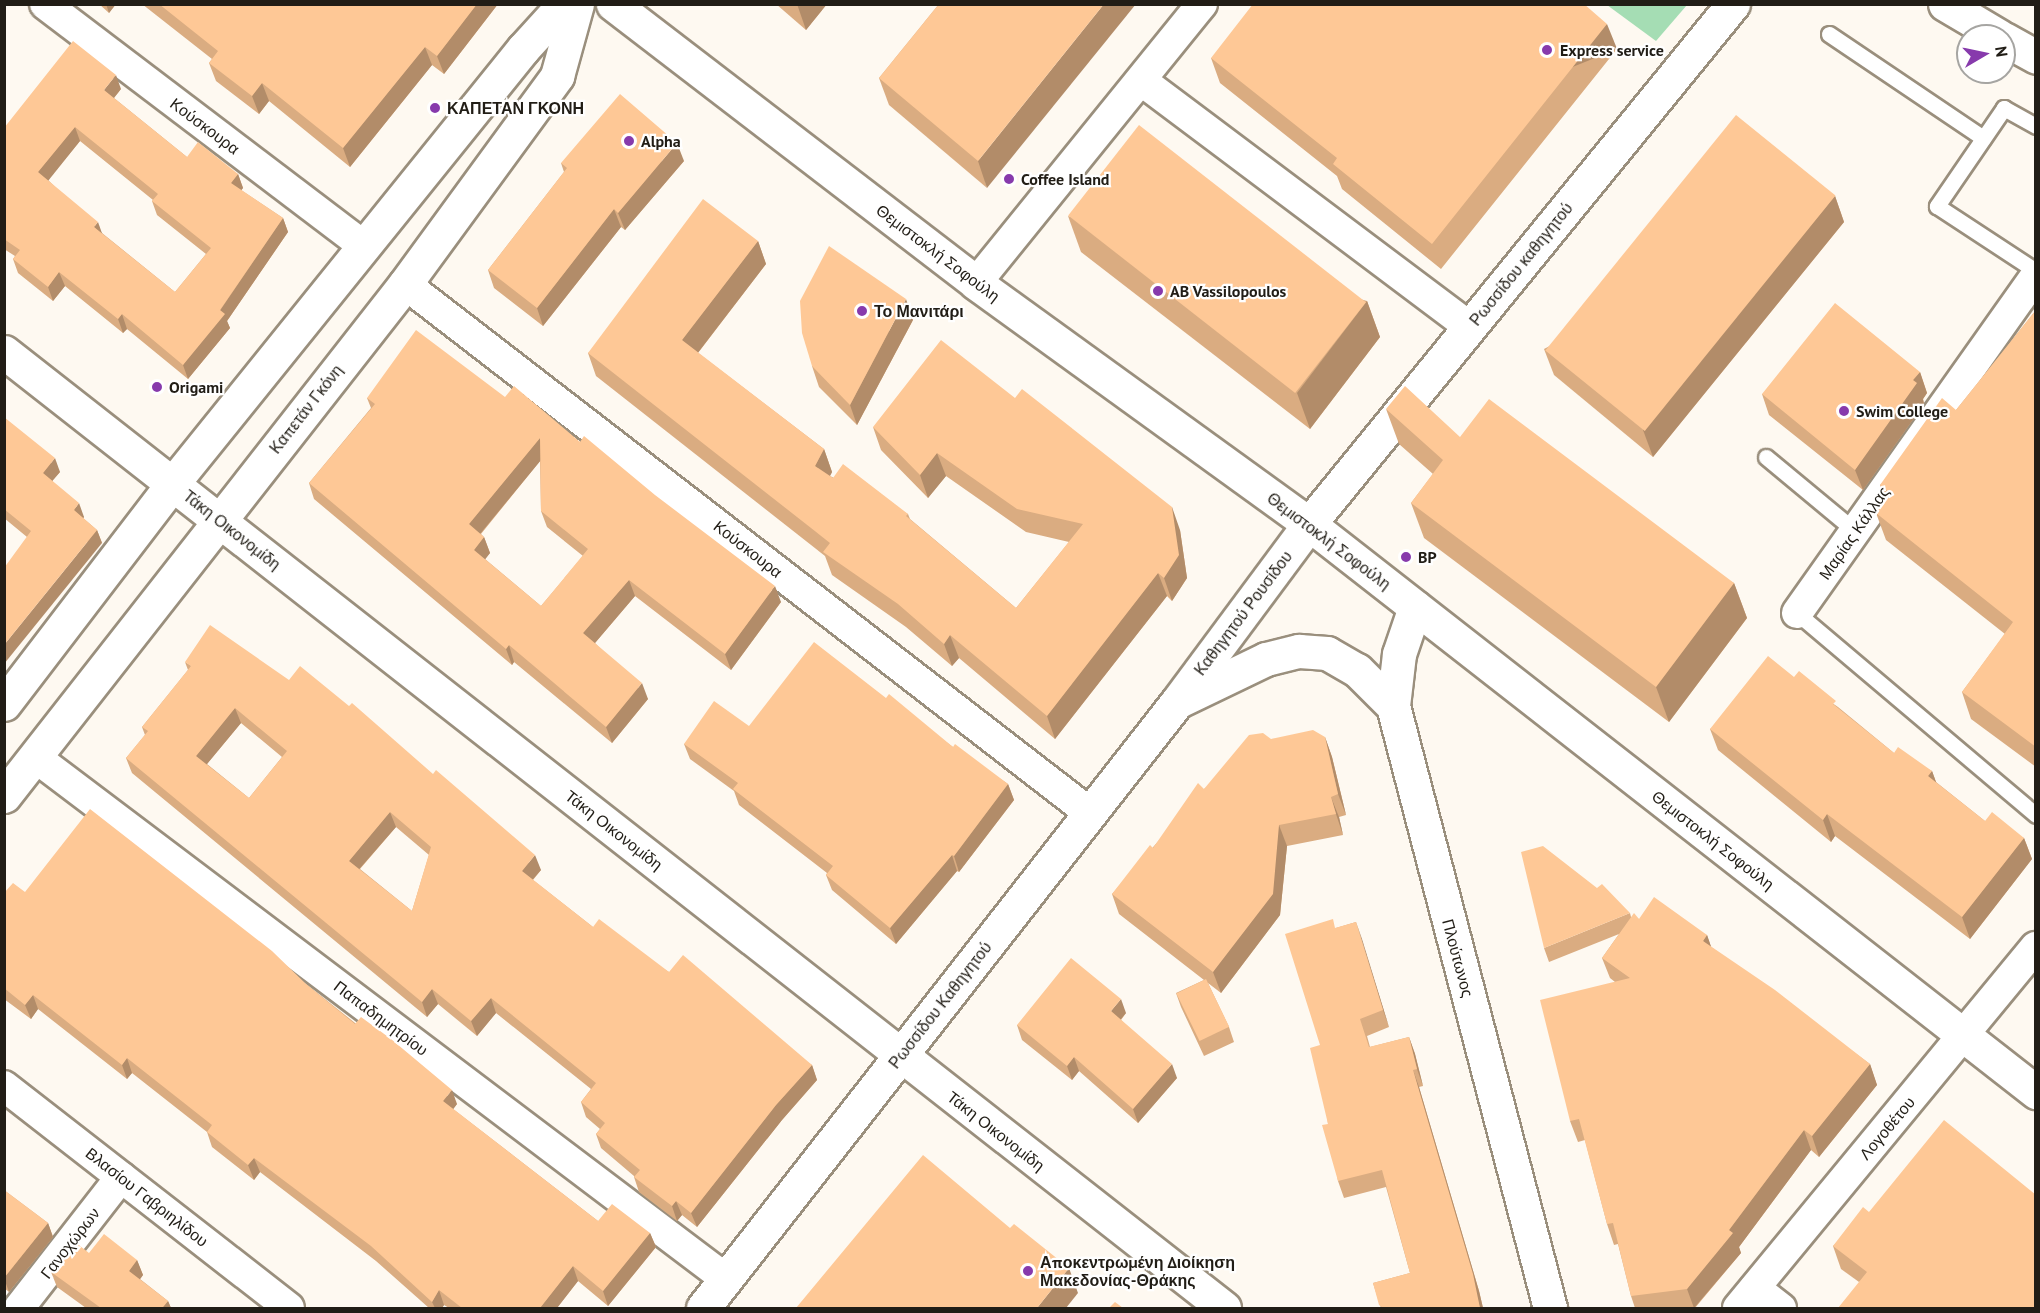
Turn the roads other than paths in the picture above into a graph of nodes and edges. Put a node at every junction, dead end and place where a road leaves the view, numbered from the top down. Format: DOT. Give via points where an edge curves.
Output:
graph roads {
  1 [pos="45,4"];
  2 [pos="564,4"];
  3 [pos="577,4"];
  4 [pos="612,4"];
  5 [pos="1202,4"];
  6 [pos="1733,4"];
  7 [pos="1946,5"];
  8 [pos="1978,24"];
  9 [pos="1829,33"];
  10 [pos="2016,46"];
  11 [pos="2036,57"];
  12 [pos="1142,81"];
  13 [pos="2036,126"];
  14 [pos="1983,138"];
  15 [pos="365,247"];
  16 [pos="2036,271"];
  17 [pos="2036,276"];
  18 [pos="976,283"];
  19 [pos="405,284"];
  20 [pos="1470,327"];
  21 [pos="4,352"];
  22 [pos="1766,457"];
  23 [pos="173,483"];
  24 [pos="219,520"];
  25 [pos="1309,524"];
  26 [pos="1855,531"];
  27 [pos="1415,607"];
  28 [pos="1797,613"];
  29 [pos="1177,702"];
  30 [pos="5,703"];
  31 [pos="1393,706"];
  32 [pos="35,758"];
  33 [pos="4,796"];
  34 [pos="1090,813"];
  35 [pos="2036,815"];
  36 [pos="2036,947"];
  37 [pos="1964,1036"];
  38 [pos="900,1057"];
  39 [pos="4,1086"];
  40 [pos="2036,1092"];
  41 [pos="121,1178"];
  42 [pos="726,1279"];
  43 [pos="1746,1298"];
  44 [pos="19,1308"];
  45 [pos="289,1308"];
  46 [pos="703,1308"];
  47 [pos="1224,1308"];
  48 [pos="1550,1308"];
  49 [pos="1781,1308"];
  1 -- 15 [label="street, Κούσκουρα"];
  2 -- 15 [label="main road" via="523,49"];
  3 -- 19 [label="main road, Καπετάν Γκόνη" via="557,76"];
  4 -- 18 [label="main road, Θεμιστοκλή Σοφούλη"];
  5 -- 12 [label="street"];
  6 -- 20 [label="main road, Ρωσσίδου καθηγητού"];
  7 -- 8 [label="main road"];
  9 -- 14 [label="lane"];
  10 -- 11 [label="main road"];
  12 -- 18 [label="street"];
  12 -- 20 [label="street"];
  13 -- 14 [label="lane" via="2004,108"];
  14 -- 16 [label="lane" via="1937,206"];
  15 -- 23 [label="main road"];
  17 -- 26 [label="street, Μαρίας Κάλλας"];
  18 -- 25 [label="main road, Θεμιστοκλή Σοφούλη"];
  19 -- 24 [label="main road, Καπετάν Γκόνη"];
  19 -- 34 [label="street, Κούσκουρα"];
  20 -- 25 [label="main road, Ρωσσίδου καθηγητού"];
  21 -- 23 [label="main road, Τάκη Οικονομίδη"];
  22 -- 26 [label="lane"];
  23 -- 24 [label="main road, Τάκη Οικονομίδη"];
  23 -- 30 [label="main road"];
  24 -- 32 [label="main road, Καπετάν Γκόνη"];
  24 -- 38 [label="main road, Τάκη Οικονομίδη"];
  25 -- 27 [label="main road, Θεμιστοκλή Σοφούλη"];
  25 -- 29 [label="main road, Καθηγητού Ρουσίδου"];
  26 -- 28 [label="street, Μαρίας Κάλλας"];
  27 -- 31 [label="main road, Πλούτωνος" via="1399,654"];
  27 -- 37 [label="main road, Θεμιστοκλή Σοφούλη"];
  28 -- 35 [label="lane"];
  29 -- 31 [label="main road" via="1266,659 1299,651 1327,653 1357,670"];
  29 -- 34 [label="main road, Ρωσσίδου Καθηγητού"];
  31 -- 48 [label="main road, Πλούτωνος"];
  32 -- 33 [label="main road, Καπετάν Γκόνη"];
  32 -- 42 [label="street, Παπαδημητρίου"];
  34 -- 38 [label="main road, Ρωσσίδου Καθηγητού"];
  36 -- 37 [label="street, Λογοθέτου"];
  37 -- 40 [label="main road, Θεμιστοκλή Σοφούλη"];
  37 -- 43 [label="street, Λογοθέτου"];
  38 -- 42 [label="main road, Ρωσσίδου Καθηγητού"];
  38 -- 47 [label="main road, Τάκη Οικονομίδη"];
  39 -- 41 [label="street, Βλασίου Γαβριηλίδου"];
  41 -- 44 [label="street, Γανοχώρων"];
  41 -- 45 [label="street, Βλασίου Γαβριηλίδου"];
  42 -- 46 [label="main road, Ρωσσίδου Καθηγητού"];
  43 -- 49 [label="street"];
}
